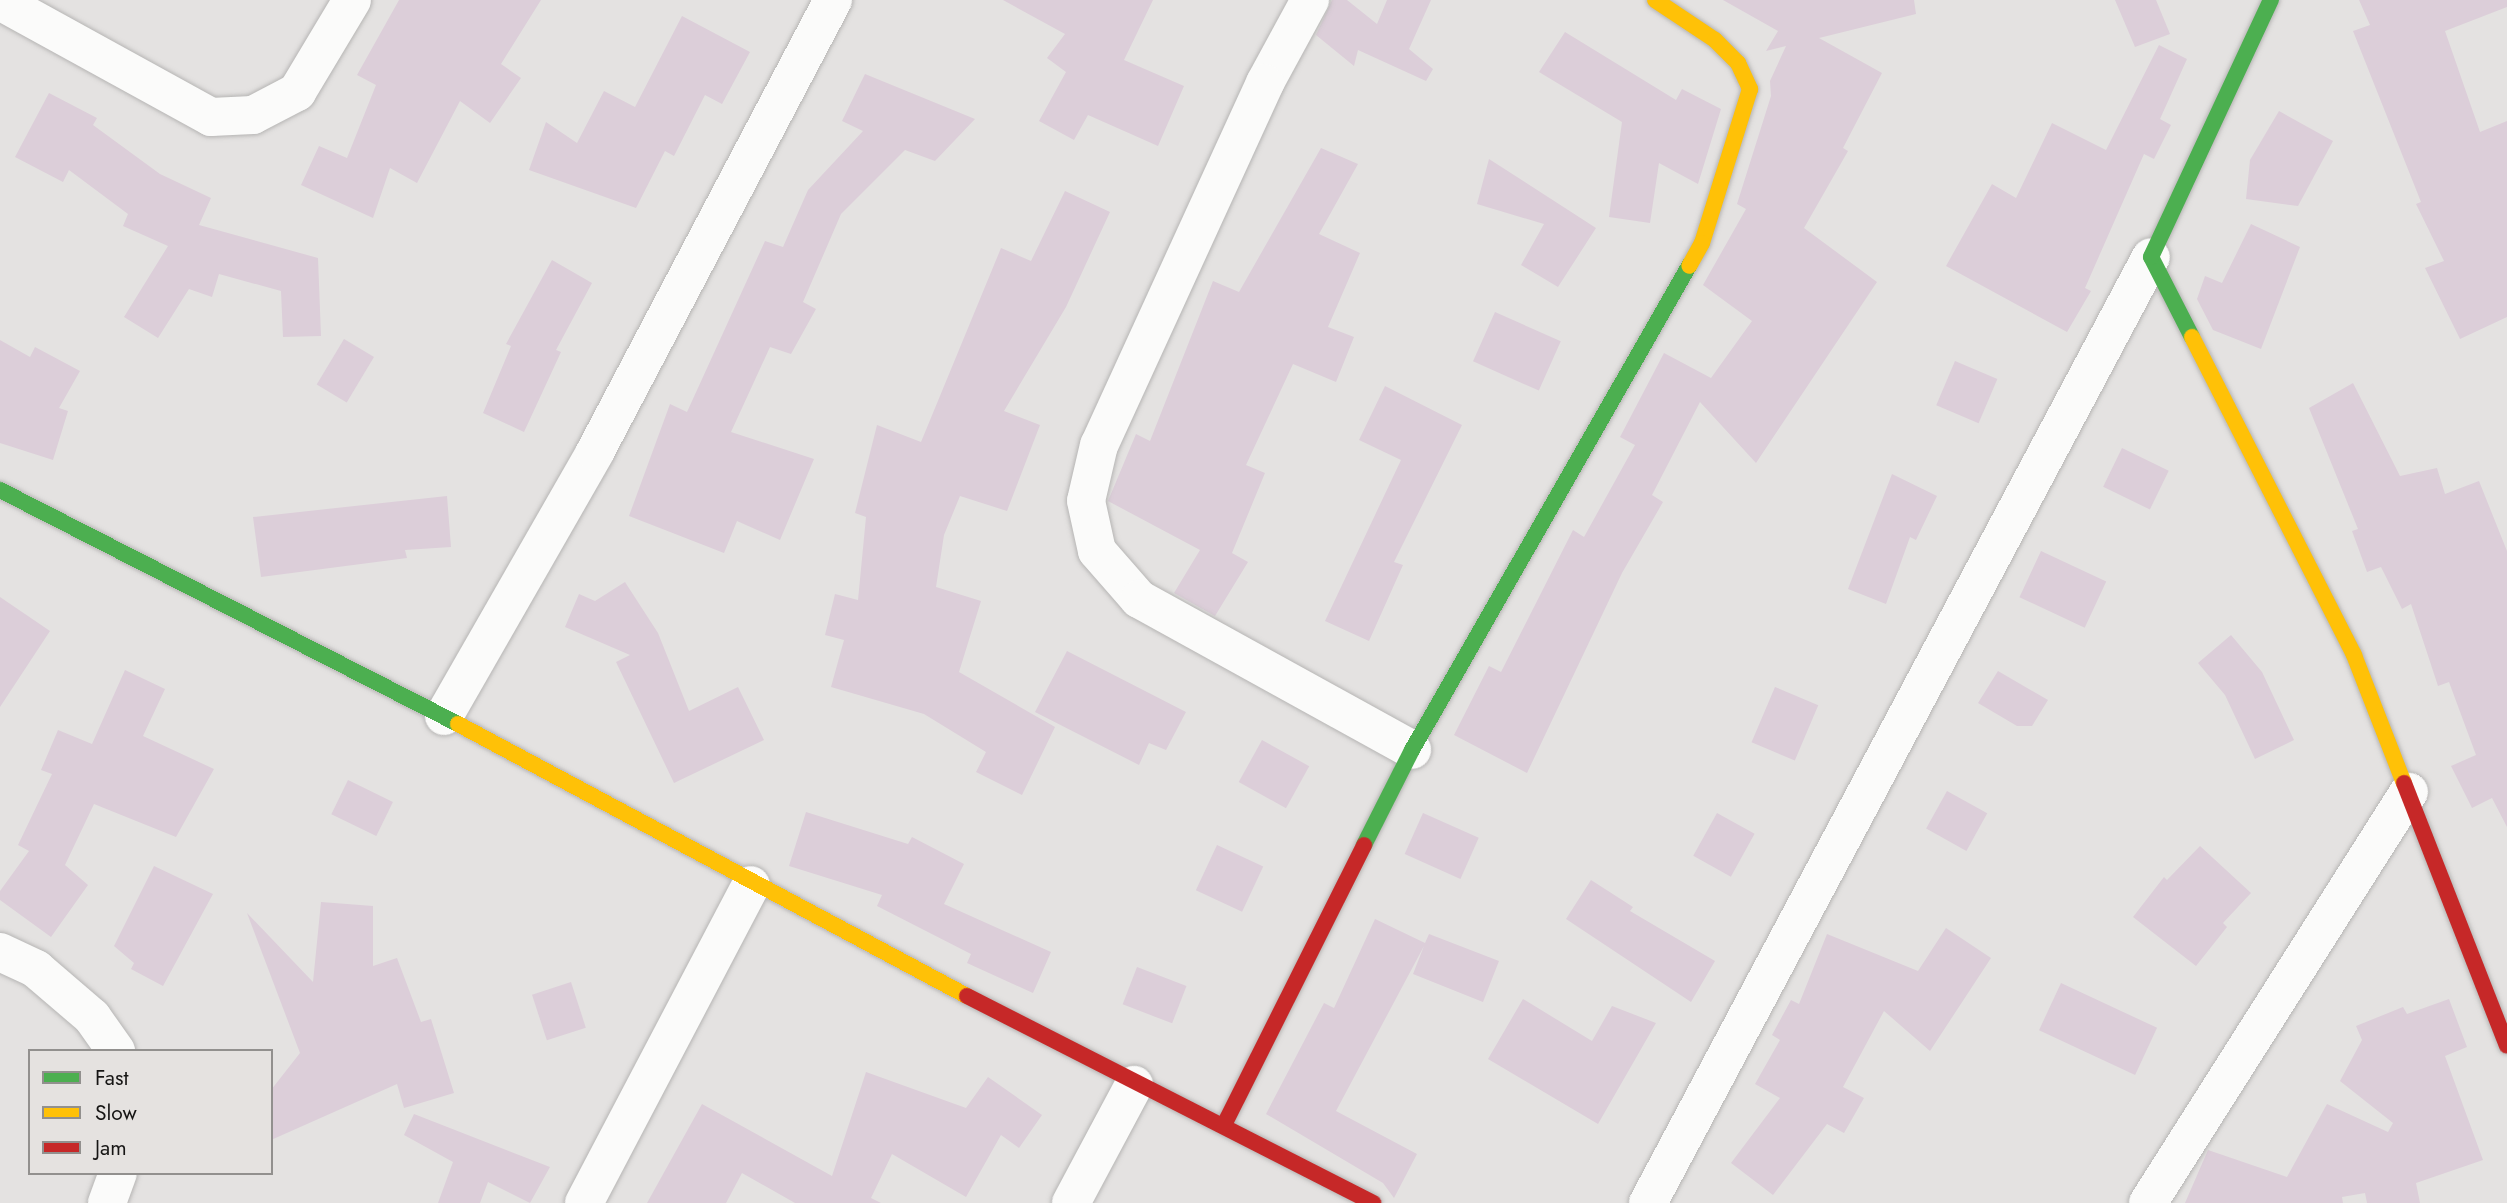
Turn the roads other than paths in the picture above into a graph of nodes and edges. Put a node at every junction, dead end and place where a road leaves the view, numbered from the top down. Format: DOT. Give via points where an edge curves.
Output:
graph roads {
  1 [pos="352,0"];
  2 [pos="833,0"];
  3 [pos="1310,0"];
  4 [pos="1655,0"];
  5 [pos="2271,0"];
  6 [pos="0,1"];
  7 [pos="2151,257"];
  8 [pos="0,490"];
  9 [pos="444,716"];
  10 [pos="1412,750"];
  11 [pos="2409,792"];
  12 [pos="751,885"];
  13 [pos="0,951"];
  14 [pos="2507,1046"];
  15 [pos="115,1049"];
  16 [pos="1134,1085"];
  17 [pos="1224,1125"];
  18 [pos="117,1175"];
  19 [pos="107,1203"];
  20 [pos="584,1203"];
  21 [pos="1071,1203"];
  22 [pos="1373,1203"];
  23 [pos="1648,1203"];
  24 [pos="2148,1203"];
  1 -- 6 [label="street" via="297,92 253,116 211,117"];
  2 -- 9 [label="street" via="595,452"];
  3 -- 10 [label="street" via="1265,83 1099,445 1086,501 1097,551 1139,599"];
  4 -- 10 [label="street" via="1715,40 1738,63 1750,89 1702,243"];
  5 -- 7 [label="street"];
  7 -- 11 [label="street" via="2354,655"];
  7 -- 23 [label="street"];
  8 -- 9 [label="street"];
  9 -- 12 [label="street"];
  10 -- 17 [label="street"];
  11 -- 14 [label="street"];
  11 -- 24 [label="street"];
  12 -- 16 [label="street"];
  12 -- 20 [label="street"];
  13 -- 15 [label="street" via="36,969 92,1017"];
  16 -- 17 [label="street"];
  16 -- 21 [label="street"];
  17 -- 22 [label="street"];
  18 -- 19 [label="street"];
}
